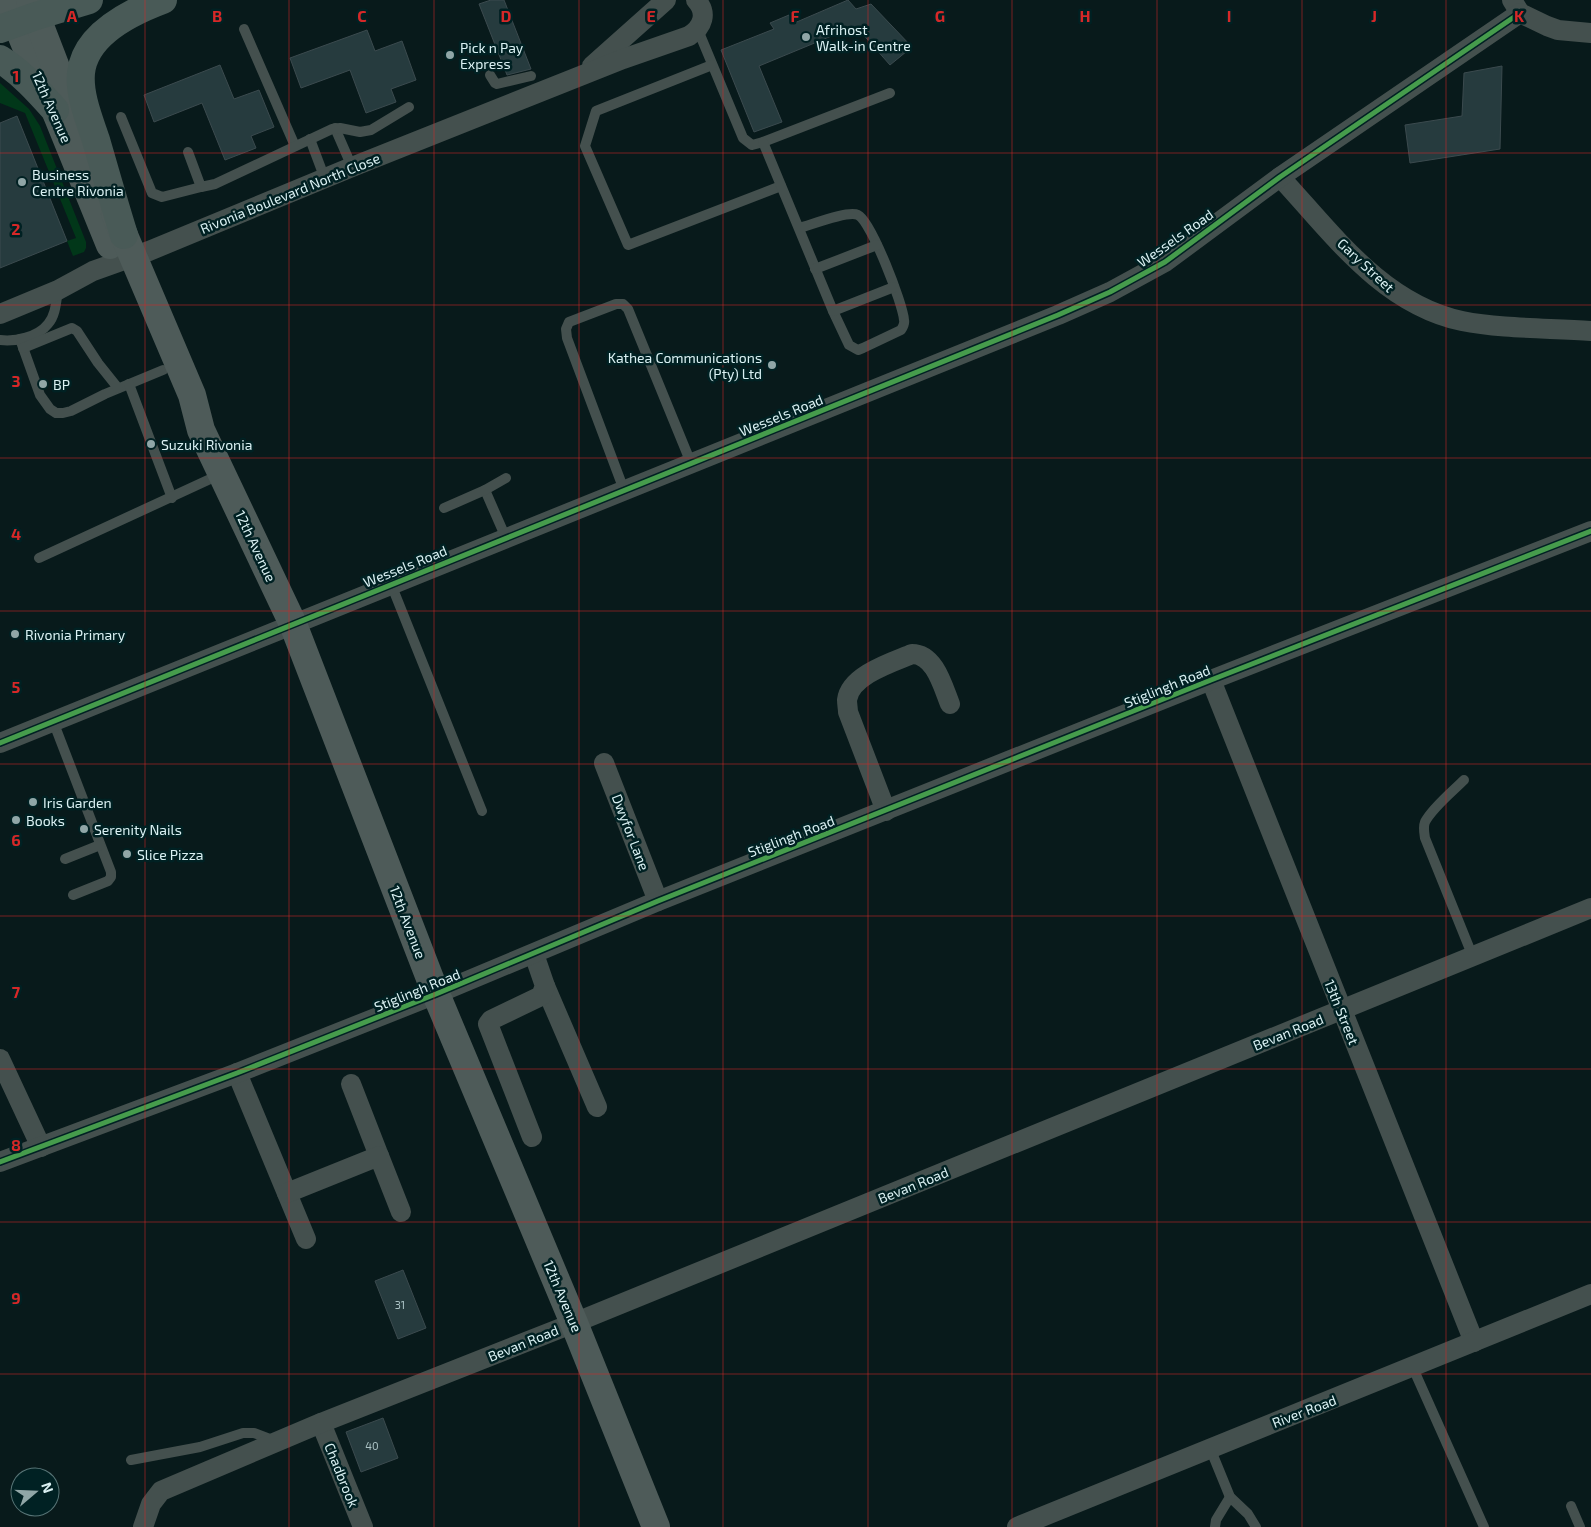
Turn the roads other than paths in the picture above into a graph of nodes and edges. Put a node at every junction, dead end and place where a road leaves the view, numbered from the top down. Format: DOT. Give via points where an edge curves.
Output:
graph roads {
  1 [pos="89,0"];
  2 [pos="162,0"];
  3 [pos="666,0"];
  4 [pos="696,0"];
  5 [pos="1516,6"];
  6 [pos="18,14"];
  7 [pos="244,29"];
  8 [pos="698,30"];
  9 [pos="1591,33"];
  10 [pos="0,60"];
  11 [pos="712,65"];
  12 [pos="490,75"];
  13 [pos="531,76"];
  14 [pos="581,76"];
  15 [pos="890,93"];
  16 [pos="409,107"];
  17 [pos="55,110"];
  18 [pos="121,117"];
  19 [pos="335,128"];
  20 [pos="310,139"];
  21 [pos="763,142"];
  22 [pos="295,146"];
  23 [pos="188,152"];
  24 [pos="352,167"];
  25 [pos="1280,177"];
  26 [pos="325,179"];
  27 [pos="781,186"];
  28 [pos="201,187"];
  29 [pos="799,228"];
  30 [pos="877,245"];
  31 [pos="124,251"];
  32 [pos="815,269"];
  33 [pos="894,287"];
  34 [pos="58,290"];
  35 [pos="833,311"];
  36 [pos="0,314"];
  37 [pos="1591,331"];
  38 [pos="0,340"];
  39 [pos="21,343"];
  40 [pos="163,370"];
  41 [pos="129,384"];
  42 [pos="118,388"];
  43 [pos="201,430"];
  44 [pos="691,463"];
  45 [pos="222,474"];
  46 [pos="506,478"];
  47 [pos="485,490"];
  48 [pos="624,490"];
  49 [pos="172,498"];
  50 [pos="444,508"];
  51 [pos="1591,531"];
  52 [pos="506,538"];
  53 [pos="39,558"];
  54 [pos="391,584"];
  55 [pos="293,624"];
  56 [pos="1211,680"];
  57 [pos="950,704"];
  58 [pos="54,722"];
  59 [pos="0,743"];
  60 [pos="604,763"];
  61 [pos="1464,780"];
  62 [pos="482,811"];
  63 [pos="886,812"];
  64 [pos="100,845"];
  65 [pos="65,859"];
  66 [pos="73,895"];
  67 [pos="658,901"];
  68 [pos="1591,908"];
  69 [pos="534,954"];
  70 [pos="1473,957"];
  71 [pos="545,986"];
  72 [pos="436,994"];
  73 [pos="1342,1011"];
  74 [pos="0,1059"];
  75 [pos="237,1073"];
  76 [pos="351,1084"];
  77 [pos="597,1106"];
  78 [pos="532,1137"];
  79 [pos="41,1147"];
  80 [pos="379,1156"];
  81 [pos="0,1162"];
  82 [pos="287,1193"];
  83 [pos="401,1212"];
  84 [pos="306,1239"];
  85 [pos="1591,1294"];
  86 [pos="574,1323"];
  87 [pos="1474,1342"];
  88 [pos="1413,1368"];
  89 [pos="322,1423"];
  90 [pos="277,1442"];
  91 [pos="1210,1448"];
  92 [pos="131,1460"];
  93 [pos="1230,1497"];
  94 [pos="1571,1506"];
  95 [pos="143,1527"];
  96 [pos="363,1527"];
  97 [pos="656,1527"];
  98 [pos="1017,1527"];
  99 [pos="1215,1527"];
  100 [pos="1256,1527"];
  101 [pos="1484,1527"];
  102 [pos="1580,1527"];
  1 -- 6 [label="main road"];
  2 -- 31 [label="main road" via="132,13 101,36 87,54 81,72 83,98"];
  3 -- 14 [label="street, Rivonia Boulevard North Close"];
  4 -- 8 [label="street" via="703,15"];
  5 -- 9 [label="street" via="1558,30"];
  5 -- 25 [label="street, Wessels Road"];
  6 -- 17 [label="main road, 12th Avenue"];
  6 -- 31 [label="main road, 12th Avenue" via="76,120"];
  7 -- 22 [label="lane"];
  8 -- 11 [label="lane"];
  8 -- 14 [label="street, Rivonia Boulevard North Close"];
  10 -- 17 [label="main road" via="30,82"];
  11 -- 21 [label="lane" via="743,138 752,145"];
  11 -- 27 [label="lane" via="596,111 584,146 628,245"];
  12 -- 13 [label="lane" via="495,84"];
  14 -- 24 [label="street, Rivonia Boulevard North Close"];
  15 -- 21 [label="lane"];
  16 -- 19 [label="lane" via="371,130 360,132"];
  17 -- 31 [label="main road, 12th Avenue" via="109,242"];
  18 -- 28 [label="lane" via="152,193 162,197"];
  19 -- 20 [label="lane"];
  19 -- 24 [label="lane"];
  20 -- 22 [label="lane"];
  20 -- 26 [label="lane"];
  21 -- 27 [label="lane"];
  22 -- 28 [label="lane" via="215,184"];
  23 -- 28 [label="lane"];
  24 -- 26 [label="street, Rivonia Boulevard North Close"];
  25 -- 37 [label="street, Gary Street" via="1376,278 1397,294 1425,308 1481,324"];
  25 -- 44 [label="street, Wessels Road" via="1165,262 1110,292"];
  26 -- 31 [label="street, Rivonia Boulevard North Close"];
  27 -- 29 [label="lane"];
  29 -- 30 [label="lane" via="858,215"];
  29 -- 32 [label="lane"];
  30 -- 32 [label="lane"];
  30 -- 33 [label="lane"];
  31 -- 34 [label="street, Rivonia Boulevard North Close"];
  31 -- 40 [label="main road, 12th Avenue"];
  31 -- 43 [label="main road, 12th Avenue" via="192,395"];
  32 -- 35 [label="lane"];
  33 -- 35 [label="lane"];
  33 -- 35 [label="lane" via="903,327 864,348 858,350 849,345"];
  34 -- 36 [label="street, Rivonia Boulevard North Close"];
  34 -- 39 [label="lane" via="48,324"];
  38 -- 39 [label="lane"];
  39 -- 42 [label="lane" via="72,328"];
  39 -- 42 [label="lane" via="40,395 56,413 71,411"];
  40 -- 41 [label="lane"];
  40 -- 43 [label="main road, 12th Avenue" via="181,404"];
  41 -- 42 [label="lane"];
  41 -- 49 [label="lane"];
  43 -- 45 [label="main road, 12th Avenue"];
  44 -- 48 [label="street, Wessels Road"];
  44 -- 48 [label="lane" via="623,304 569,322 567,338"];
  45 -- 49 [label="lane"];
  45 -- 55 [label="main road, 12th Avenue"];
  46 -- 47 [label="lane"];
  47 -- 50 [label="lane"];
  47 -- 52 [label="lane"];
  48 -- 52 [label="street, Wessels Road"];
  49 -- 53 [label="lane"];
  51 -- 56 [label="street, Stiglingh Road"];
  52 -- 54 [label="street, Wessels Road"];
  54 -- 55 [label="street, Wessels Road"];
  54 -- 62 [label="lane"];
  55 -- 58 [label="street, Wessels Road"];
  55 -- 72 [label="main road, 12th Avenue"];
  56 -- 63 [label="street, Stiglingh Road"];
  56 -- 73 [label="street, 13th Street"];
  57 -- 63 [label="street" via="934,668 924,657 912,654 870,672 850,692 848,712"];
  58 -- 59 [label="street, Wessels Road"];
  58 -- 64 [label="lane"];
  60 -- 67 [label="street, Dwyfor Lane"];
  61 -- 70 [label="lane" via="1434,810 1423,830"];
  63 -- 67 [label="street, Stiglingh Road"];
  64 -- 65 [label="lane"];
  64 -- 66 [label="lane" via="111,872 110,878"];
  67 -- 69 [label="street, Stiglingh Road"];
  68 -- 70 [label="street, Bevan Road"];
  69 -- 71 [label="street"];
  69 -- 72 [label="street, Stiglingh Road"];
  70 -- 73 [label="street, Bevan Road"];
  71 -- 77 [label="street"];
  71 -- 78 [label="street" via="541,996 488,1024"];
  72 -- 75 [label="street, Stiglingh Road"];
  72 -- 86 [label="main road, 12th Avenue"];
  73 -- 86 [label="street, Bevan Road"];
  73 -- 87 [label="street, 13th Street"];
  74 -- 79 [label="street"];
  75 -- 79 [label="street, Stiglingh Road"];
  75 -- 82 [label="street"];
  76 -- 80 [label="street"];
  79 -- 81 [label="street, Stiglingh Road"];
  80 -- 82 [label="street"];
  80 -- 83 [label="street"];
  82 -- 84 [label="street"];
  85 -- 87 [label="street, River Road"];
  86 -- 89 [label="street, Bevan Road"];
  86 -- 97 [label="main road, 12th Avenue"];
  87 -- 88 [label="street, River Road"];
  88 -- 91 [label="street, River Road"];
  88 -- 101 [label="lane"];
  89 -- 90 [label="street, Bevan Road"];
  89 -- 96 [label="street, Chadbrook"];
  90 -- 92 [label="lane" via="254,1433 243,1433 200,1447"];
  90 -- 95 [label="street, Bevan Road" via="160,1491 151,1504"];
  91 -- 93 [label="lane"];
  91 -- 98 [label="street, River Road"];
  93 -- 99 [label="lane"];
  93 -- 100 [label="lane"];
  94 -- 102 [label="lane"];
}
